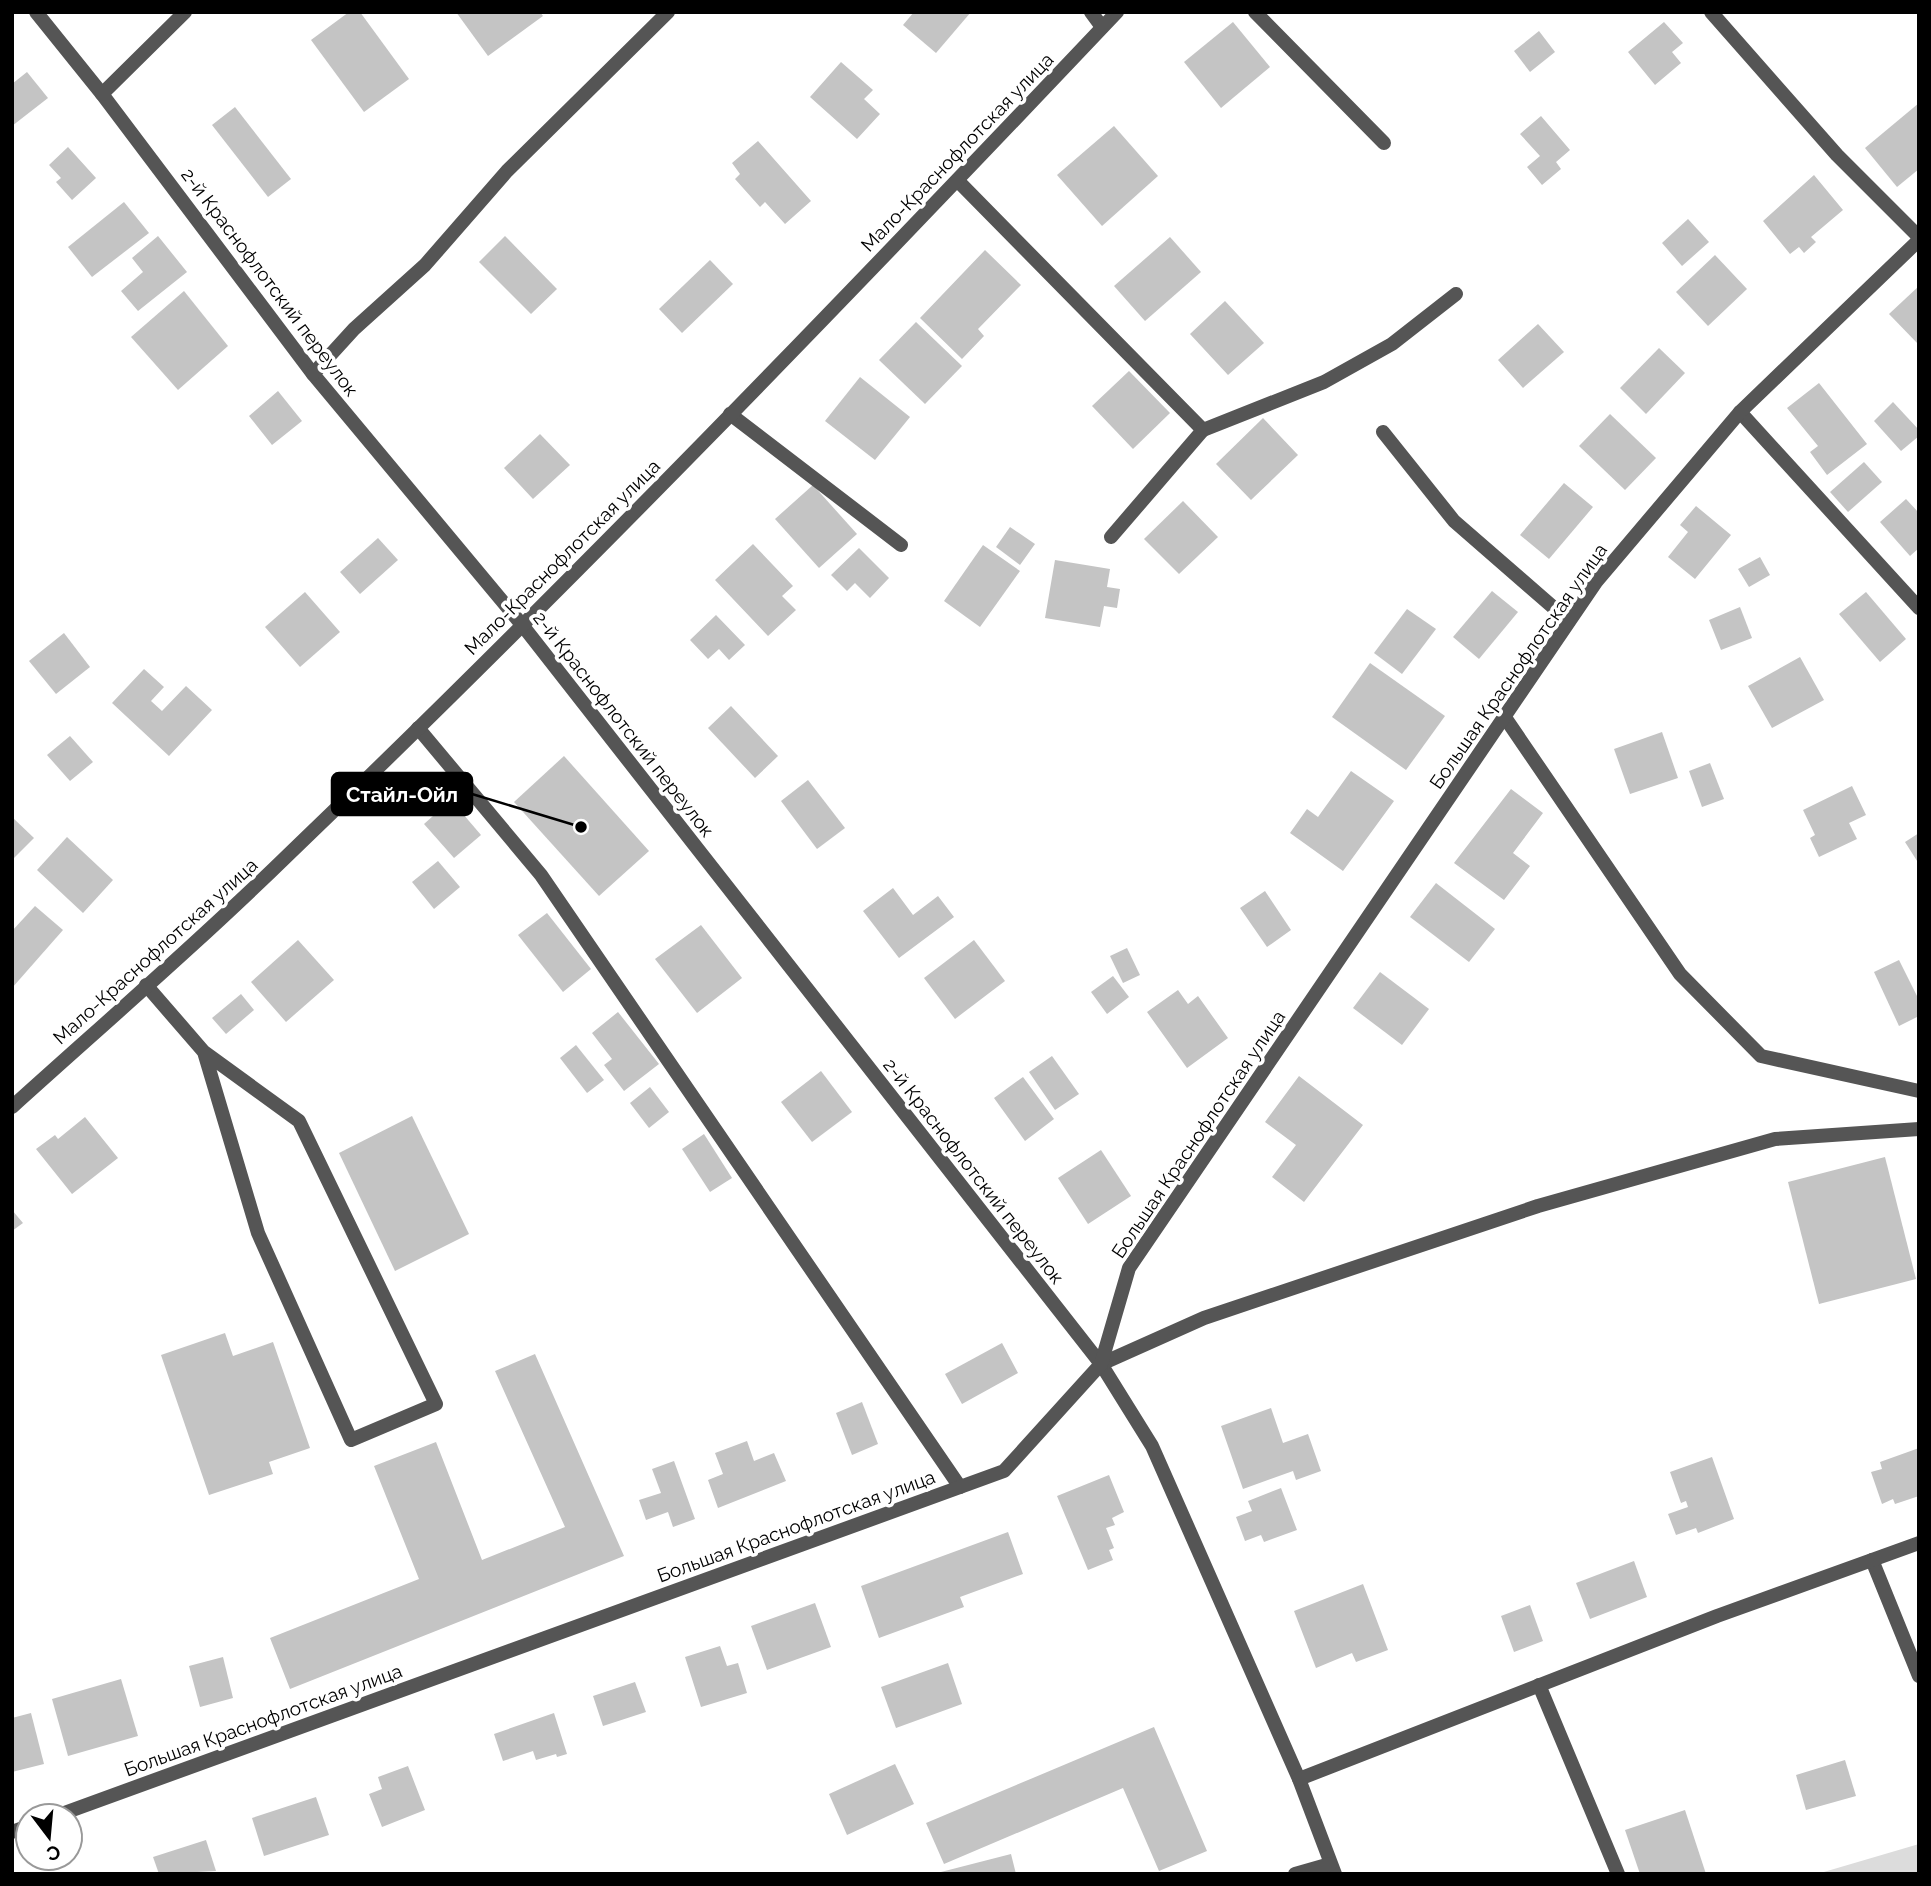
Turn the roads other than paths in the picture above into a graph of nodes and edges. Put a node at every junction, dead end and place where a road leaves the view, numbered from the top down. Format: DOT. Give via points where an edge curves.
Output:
graph roads {
  1 [pos="36,12"];
  2 [pos="185,12"];
  3 [pos="668,12"];
  4 [pos="1091,12"];
  5 [pos="1116,12"];
  6 [pos="1255,12"];
  7 [pos="1711,12"];
  8 [pos="1102,27"];
  9 [pos="102,94"];
  10 [pos="1384,143"];
  11 [pos="958,181"];
  12 [pos="1919,238"];
  13 [pos="1456,294"];
  14 [pos="313,374"];
  15 [pos="1740,412"];
  16 [pos="730,414"];
  17 [pos="1203,430"];
  18 [pos="1383,432"];
  19 [pos="1111,537"];
  20 [pos="901,545"];
  21 [pos="1919,608"];
  22 [pos="1569,621"];
  23 [pos="523,626"];
  24 [pos="1504,716"];
  25 [pos="418,728"];
  26 [pos="146,985"];
  27 [pos="204,1052"];
  28 [pos="1919,1091"];
  29 [pos="12,1107"];
  30 [pos="1919,1129"];
  31 [pos="1101,1364"];
  32 [pos="960,1487"];
  33 [pos="1919,1543"];
  34 [pos="1872,1560"];
  35 [pos="1919,1676"];
  36 [pos="1539,1685"];
  37 [pos="1299,1779"];
  38 [pos="84,1806"];
  39 [pos="1332,1869"];
  40 [pos="1295,1874"];
  41 [pos="1618,1874"];
  1 -- 9 [label="street, 2-й Краснофлотский переулок"];
  2 -- 9 [label="street"];
  3 -- 14 [label="street" via="507,171 425,265 354,328"];
  4 -- 8 [label="street"];
  5 -- 8 [label="street, Мало-Краснофлотская улица"];
  6 -- 10 [label="street"];
  7 -- 12 [label="street" via="1836,155"];
  8 -- 11 [label="street, Мало-Краснофлотская улица"];
  9 -- 14 [label="street, 2-й Краснофлотский переулок"];
  11 -- 16 [label="street, Мало-Краснофлотская улица"];
  11 -- 17 [label="street"];
  12 -- 15 [label="street, Большая Краснофлотская улица"];
  13 -- 17 [label="street" via="1392,344 1324,382"];
  14 -- 23 [label="street, 2-й Краснофлотский переулок"];
  15 -- 21 [label="street"];
  15 -- 22 [label="street, Большая Краснофлотская улица" via="1596,582"];
  16 -- 20 [label="street"];
  16 -- 23 [label="street, Мало-Краснофлотская улица"];
  17 -- 19 [label="street"];
  18 -- 22 [label="street" via="1454,522"];
  22 -- 24 [label="street, Большая Краснофлотская улица"];
  23 -- 25 [label="street, Мало-Краснофлотская улица"];
  23 -- 31 [label="street, 2-й Краснофлотский переулок"];
  24 -- 28 [label="street" via="1680,974 1761,1056"];
  24 -- 31 [label="street, Большая Краснофлотская улица" via="1129,1268"];
  25 -- 26 [label="street, Мало-Краснофлотская улица"];
  25 -- 32 [label="street" via="541,875"];
  26 -- 27 [label="street"];
  26 -- 29 [label="street, Мало-Краснофлотская улица"];
  27 -- 27 [label="street" via="258,1233 351,1440 436,1404 299,1121"];
  30 -- 31 [label="street" via="1775,1139 1525,1210 1204,1318"];
  31 -- 32 [label="street, Большая Краснофлотская улица" via="1004,1471"];
  31 -- 37 [label="street, 2-й Краснофлотский переулок" via="1152,1446"];
  32 -- 38 [label="street, Большая Краснофлотская улица"];
  33 -- 34 [label="street"];
  34 -- 35 [label="street"];
  34 -- 36 [label="street"];
  36 -- 37 [label="street"];
  36 -- 41 [label="street"];
  37 -- 39 [label="street, 2-й Краснофлотский переулок"];
  39 -- 40 [label="street"];
}
